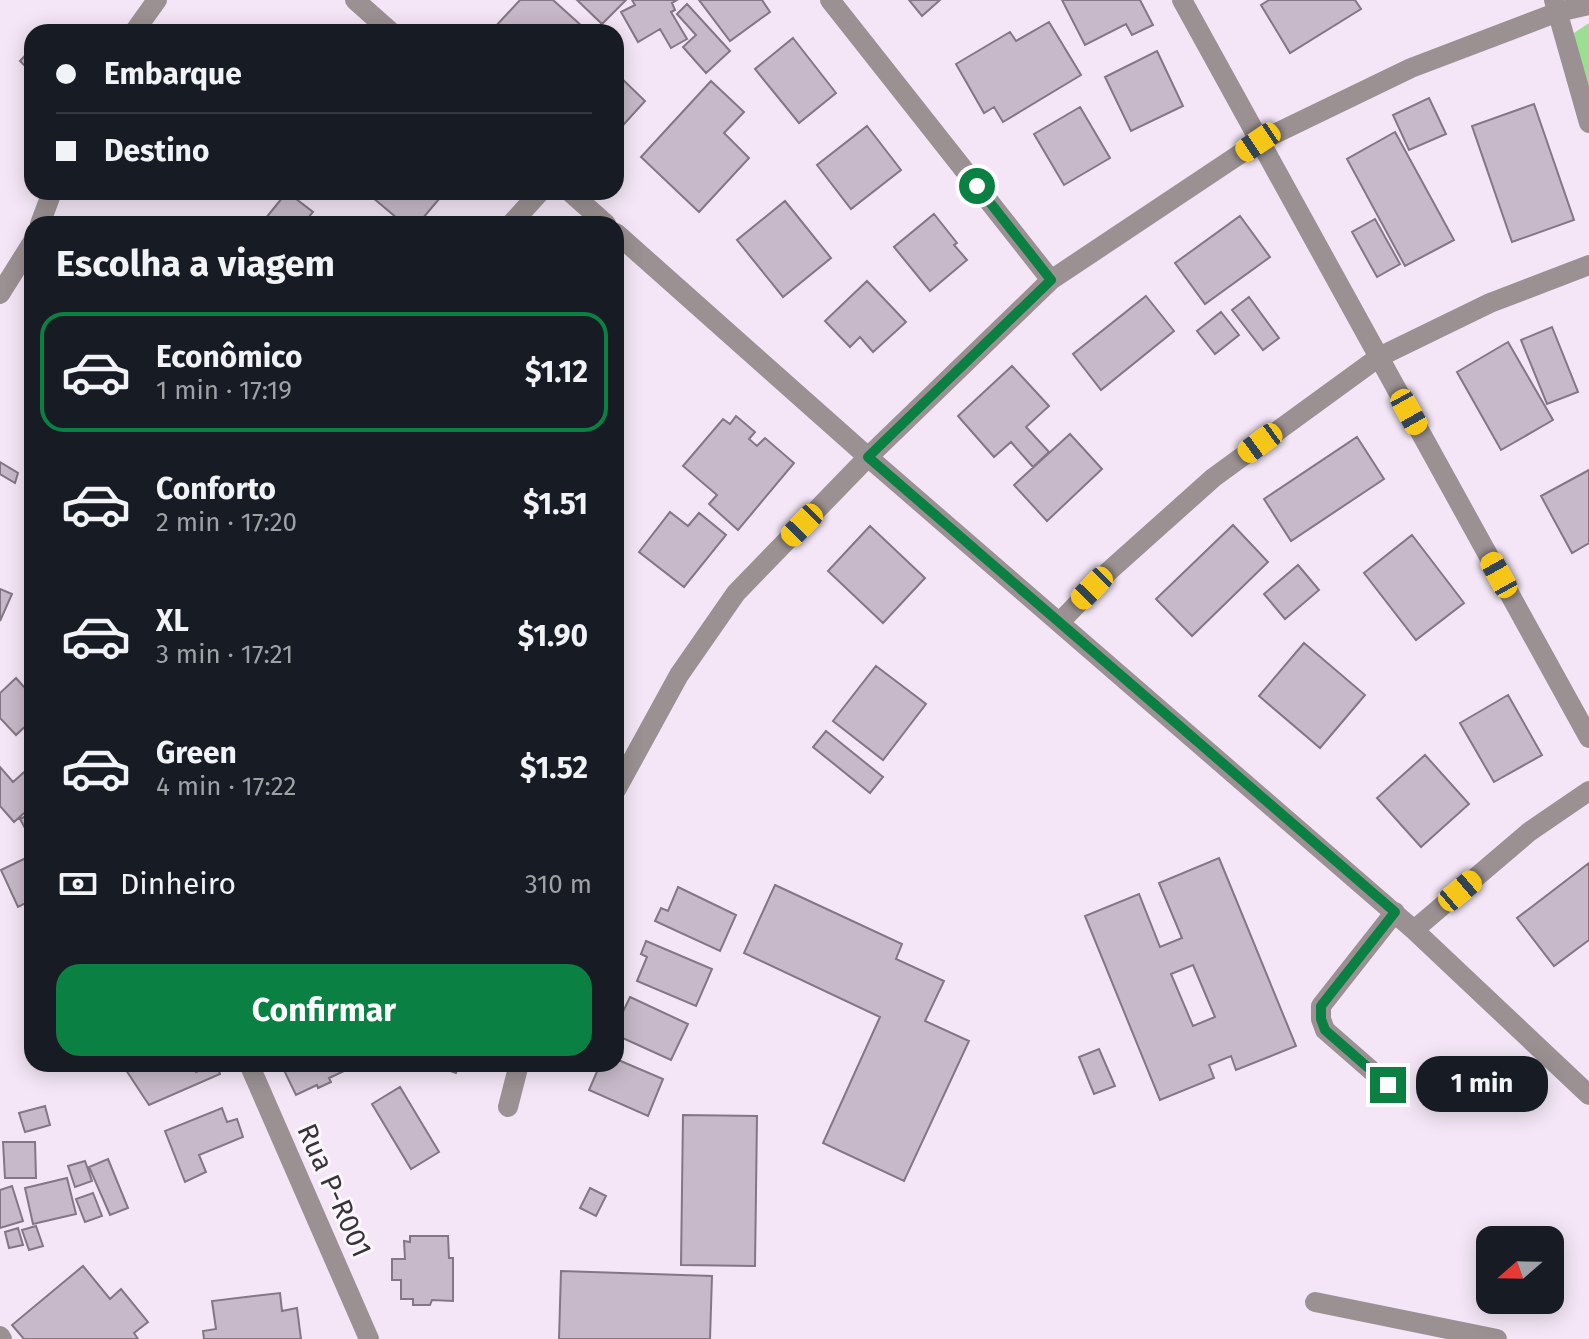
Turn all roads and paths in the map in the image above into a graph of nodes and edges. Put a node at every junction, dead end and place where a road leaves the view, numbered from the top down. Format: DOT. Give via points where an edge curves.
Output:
graph roads {
  1 [pos="157,0"];
  2 [pos="355,0"];
  3 [pos="830,0"];
  4 [pos="1182,0"];
  5 [pos="1589,5"];
  6 [pos="1556,6"];
  7 [pos="140,24"];
  8 [pos="382,24"];
  9 [pos="1589,123"];
  10 [pos="1258,142"];
  11 [pos="533,200"];
  12 [pos="579,200"];
  13 [pos="518,216"];
  14 [pos="597,216"];
  15 [pos="624,240"];
  16 [pos="24,256"];
  17 [pos="1589,265"];
  18 [pos="1051,280"];
  19 [pos="0,294"];
  20 [pos="1379,357"];
  21 [pos="868,457"];
  22 [pos="1060,622"];
  23 [pos="1589,738"];
  24 [pos="624,775"];
  25 [pos="1589,791"];
  26 [pos="1395,912"];
  27 [pos="1414,930"];
  28 [pos="252,1072"];
  29 [pos="517,1072"];
  30 [pos="1388,1085"];
  31 [pos="1589,1095"];
  32 [pos="508,1107"];
  33 [pos="1315,1302"];
  34 [pos="369,1339"];
  35 [pos="1497,1339"];
  1 -- 7 [label="street"];
  2 -- 8 [label="street"];
  3 -- 18 [label="street"];
  4 -- 10 [label="street"];
  5 -- 6 [label="street"];
  6 -- 9 [label="street"];
  6 -- 10 [label="street"];
  10 -- 18 [label="street"];
  10 -- 20 [label="street"];
  11 -- 13 [label="street"];
  12 -- 14 [label="street"];
  15 -- 21 [label="street"];
  16 -- 19 [label="street"];
  17 -- 20 [label="street" via="1490,303"];
  18 -- 21 [label="street"];
  20 -- 22 [label="street" via="1213,478"];
  20 -- 23 [label="street"];
  21 -- 22 [label="street"];
  21 -- 24 [label="street" via="736,593 679,675"];
  22 -- 26 [label="street"];
  25 -- 27 [label="street" via="1529,832"];
  26 -- 27 [label="street"];
  26 -- 30 [label="street" via="1321,1006 1325,1030"];
  27 -- 31 [label="street"];
  28 -- 34 [label="street, Rua P-R001"];
  29 -- 32 [label="street"];
  33 -- 35 [label="street"];
}
